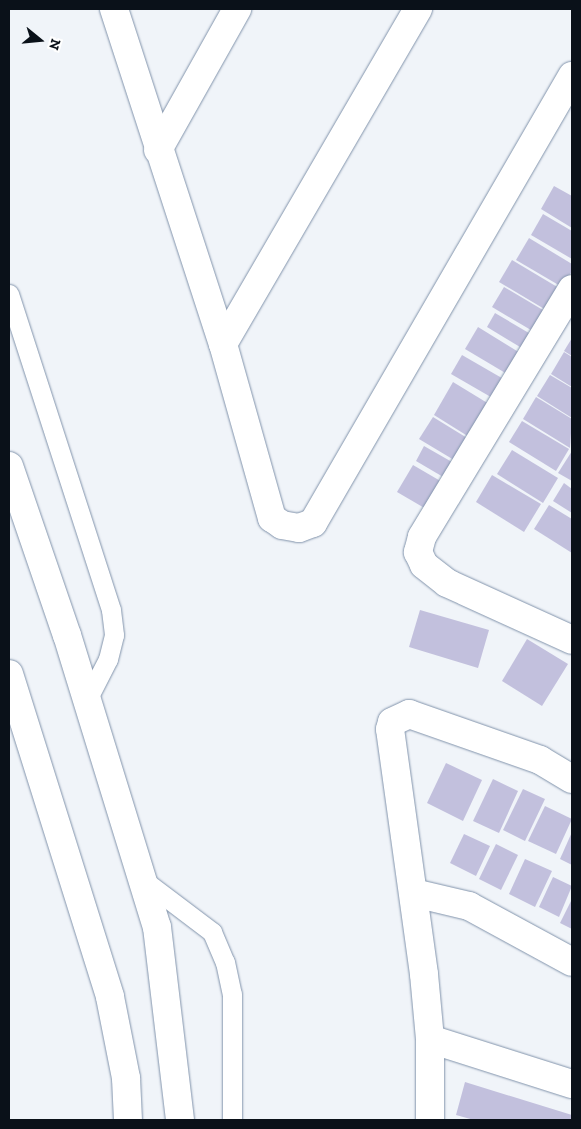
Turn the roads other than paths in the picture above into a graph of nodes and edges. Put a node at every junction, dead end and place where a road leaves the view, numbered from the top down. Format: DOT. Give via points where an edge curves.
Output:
graph roads {
  1 [pos="114,9"];
  2 [pos="237,9"];
  3 [pos="418,9"];
  4 [pos="572,76"];
  5 [pos="158,150"];
  6 [pos="572,290"];
  7 [pos="9,294"];
  8 [pos="223,344"];
  9 [pos="9,466"];
  10 [pos="568,629"];
  11 [pos="9,674"];
  12 [pos="87,700"];
  13 [pos="572,779"];
  14 [pos="142,879"];
  15 [pos="414,893"];
  16 [pos="572,962"];
  17 [pos="430,1039"];
  18 [pos="572,1084"];
  19 [pos="128,1120"];
  20 [pos="180,1120"];
  21 [pos="232,1120"];
  22 [pos="430,1120"];
  1 -- 5 [label="street"];
  2 -- 5 [label="street"];
  3 -- 8 [label="street"];
  4 -- 8 [label="street" via="313,523 299,528 282,526 272,518"];
  5 -- 8 [label="street"];
  6 -- 10 [label="street" via="422,537 418,552 424,564 447,583"];
  7 -- 12 [label="lane" via="111,610 114,635 108,659"];
  9 -- 12 [label="street"];
  11 -- 19 [label="street" via="110,997 126,1078"];
  12 -- 14 [label="street"];
  13 -- 15 [label="street" via="540,760 409,714 400,716 392,722 390,729"];
  14 -- 20 [label="street" via="157,927"];
  14 -- 21 [label="lane" via="212,932 225,962 232,994"];
  15 -- 16 [label="street" via="469,906"];
  15 -- 17 [label="street"];
  17 -- 18 [label="street"];
  17 -- 22 [label="street"];
}
